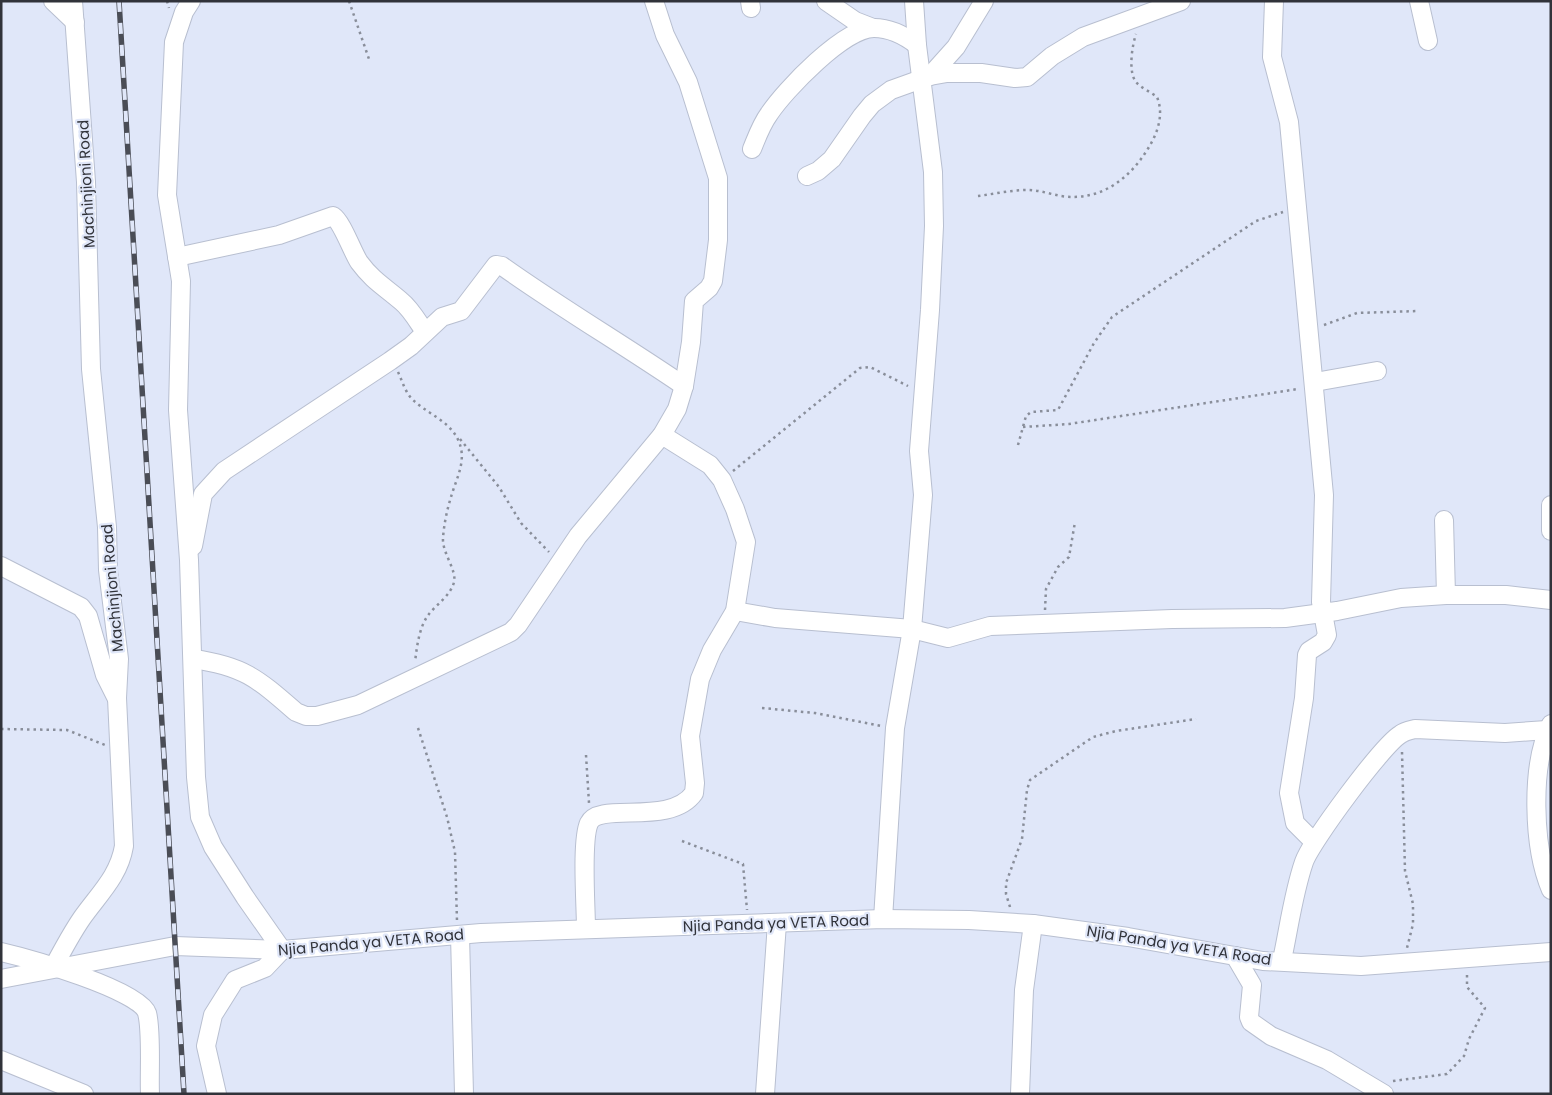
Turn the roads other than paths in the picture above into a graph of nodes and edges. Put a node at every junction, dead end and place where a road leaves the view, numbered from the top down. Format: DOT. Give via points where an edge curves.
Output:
graph roads {
  1 [pos="53,1"];
  2 [pos="73,1"];
  3 [pos="191,1"];
  4 [pos="654,1"];
  5 [pos="826,1"];
  6 [pos="914,1"];
  7 [pos="984,1"];
  8 [pos="1182,1"];
  9 [pos="1274,1"];
  10 [pos="1420,1"];
  11 [pos="75,22"];
  12 [pos="873,28"];
  13 [pos="1428,41"];
  14 [pos="917,45"];
  15 [pos="926,78"];
  16 [pos="752,149"];
  17 [pos="807,176"];
  18 [pos="177,257"];
  19 [pos="425,332"];
  20 [pos="1378,371"];
  21 [pos="1315,385"];
  22 [pos="684,386"];
  23 [pos="662,435"];
  24 [pos="1551,504"];
  25 [pos="1444,520"];
  26 [pos="1551,531"];
  27 [pos="189,560"];
  28 [pos="1,566"];
  29 [pos="1446,595"];
  30 [pos="1551,600"];
  31 [pos="735,610"];
  32 [pos="1322,614"];
  33 [pos="912,629"];
  34 [pos="193,659"];
  35 [pos="117,698"];
  36 [pos="1549,727"];
  37 [pos="1314,842"];
  38 [pos="1551,890"];
  39 [pos="883,920"];
  40 [pos="776,924"];
  41 [pos="1033,924"];
  42 [pos="586,929"];
  43 [pos="459,935"];
  44 [pos="282,950"];
  45 [pos="1,952"];
  46 [pos="1551,952"];
  47 [pos="1235,956"];
  48 [pos="1282,960"];
  49 [pos="54,968"];
  50 [pos="1,979"];
  51 [pos="1,1060"];
  52 [pos="84,1094"];
  53 [pos="150,1094"];
  54 [pos="217,1094"];
  55 [pos="464,1094"];
  56 [pos="765,1094"];
  57 [pos="1020,1094"];
  58 [pos="1384,1094"];
  1 -- 11 [label="street"];
  2 -- 11 [label="street, Machinjioni Road"];
  3 -- 18 [label="street" via="174,42 167,194"];
  4 -- 22 [label="street" via="698,111 720,188 713,281 694,301"];
  5 -- 12 [label="street" via="855,21"];
  6 -- 14 [label="street"];
  7 -- 15 [label="street" via="956,47"];
  8 -- 15 [label="street" via="1083,37 1052,56 1028,77 947,73"];
  9 -- 21 [label="street" via="1272,57 1289,122"];
  10 -- 13 [label="street"];
  11 -- 35 [label="street, Machinjioni Road" via="86,182 91,369 119,659"];
  12 -- 14 [label="street" via="887,29"];
  12 -- 16 [label="street" via="858,32 841,43 793,84 768,115"];
  14 -- 15 [label="street"];
  15 -- 17 [label="street" via="891,90 872,104 832,159"];
  15 -- 33 [label="street" via="934,199 932,285 919,451 923,496"];
  18 -- 19 [label="street" via="279,235 332,216 339,220 348,245 361,264 378,285 402,302"];
  18 -- 27 [label="street" via="181,282 178,410"];
  19 -- 22 [label="street" via="445,315 461,311 494,266 499,265"];
  19 -- 27 [label="street" via="390,361 224,470 203,494"];
  20 -- 21 [label="street"];
  21 -- 32 [label="street" via="1324,495"];
  22 -- 23 [label="street" via="677,408"];
  23 -- 31 [label="street" via="702,458 722,480 735,509 746,542"];
  23 -- 34 [label="street" via="578,536 510,632 407,682 358,705 306,716 296,712 245,672 222,663"];
  24 -- 26 [label="street"];
  25 -- 29 [label="street"];
  27 -- 34 [label="street"];
  28 -- 35 [label="street" via="81,608 88,616 105,675"];
  29 -- 30 [label="street" via="1506,595"];
  29 -- 32 [label="street" via="1393,600"];
  31 -- 33 [label="street" via="775,618"];
  31 -- 42 [label="street" via="712,650 700,680 690,736 695,783 692,796 665,811 604,813 592,819 588,826"];
  32 -- 33 [label="street" via="1285,618 990,626 948,638"];
  32 -- 37 [label="street" via="1327,635 1324,642 1312,648 1307,655 1304,698 1289,793 1295,823"];
  33 -- 39 [label="street" via="895,728"];
  34 -- 44 [label="street" via="193,720 200,817 213,847"];
  35 -- 49 [label="street, Machinjioni Road" via="124,846 121,862 82,918"];
  36 -- 37 [label="street" via="1504,733 1436,728 1401,733 1367,771"];
  36 -- 38 [label="street" via="1541,750 1537,809 1540,846"];
  37 -- 48 [label="street" via="1304,862"];
  39 -- 40 [label="street, Njia Panda ya VETA Road"];
  39 -- 41 [label="street, Njia Panda ya VETA Road"];
  40 -- 42 [label="street, Njia Panda ya VETA Road"];
  40 -- 56 [label="street"];
  41 -- 47 [label="street, Njia Panda ya VETA Road"];
  41 -- 57 [label="street" via="1024,990"];
  42 -- 43 [label="street, Njia Panda ya VETA Road"];
  43 -- 44 [label="street, Njia Panda ya VETA Road"];
  43 -- 55 [label="street"];
  44 -- 49 [label="street, Njia Panda ya VETA Road" via="175,946"];
  44 -- 54 [label="street" via="265,968 235,980 213,1015 206,1046"];
  45 -- 49 [label="street"];
  46 -- 48 [label="street, Njia Panda ya VETA Road" via="1361,966"];
  47 -- 48 [label="street, Njia Panda ya VETA Road" via="1263,961"];
  47 -- 58 [label="street" via="1252,985 1251,1022 1271,1036 1327,1060"];
  49 -- 50 [label="street, Njia Panda ya VETA Road"];
  49 -- 53 [label="street" via="116,989 145,1010"];
  51 -- 52 [label="street"];
}
